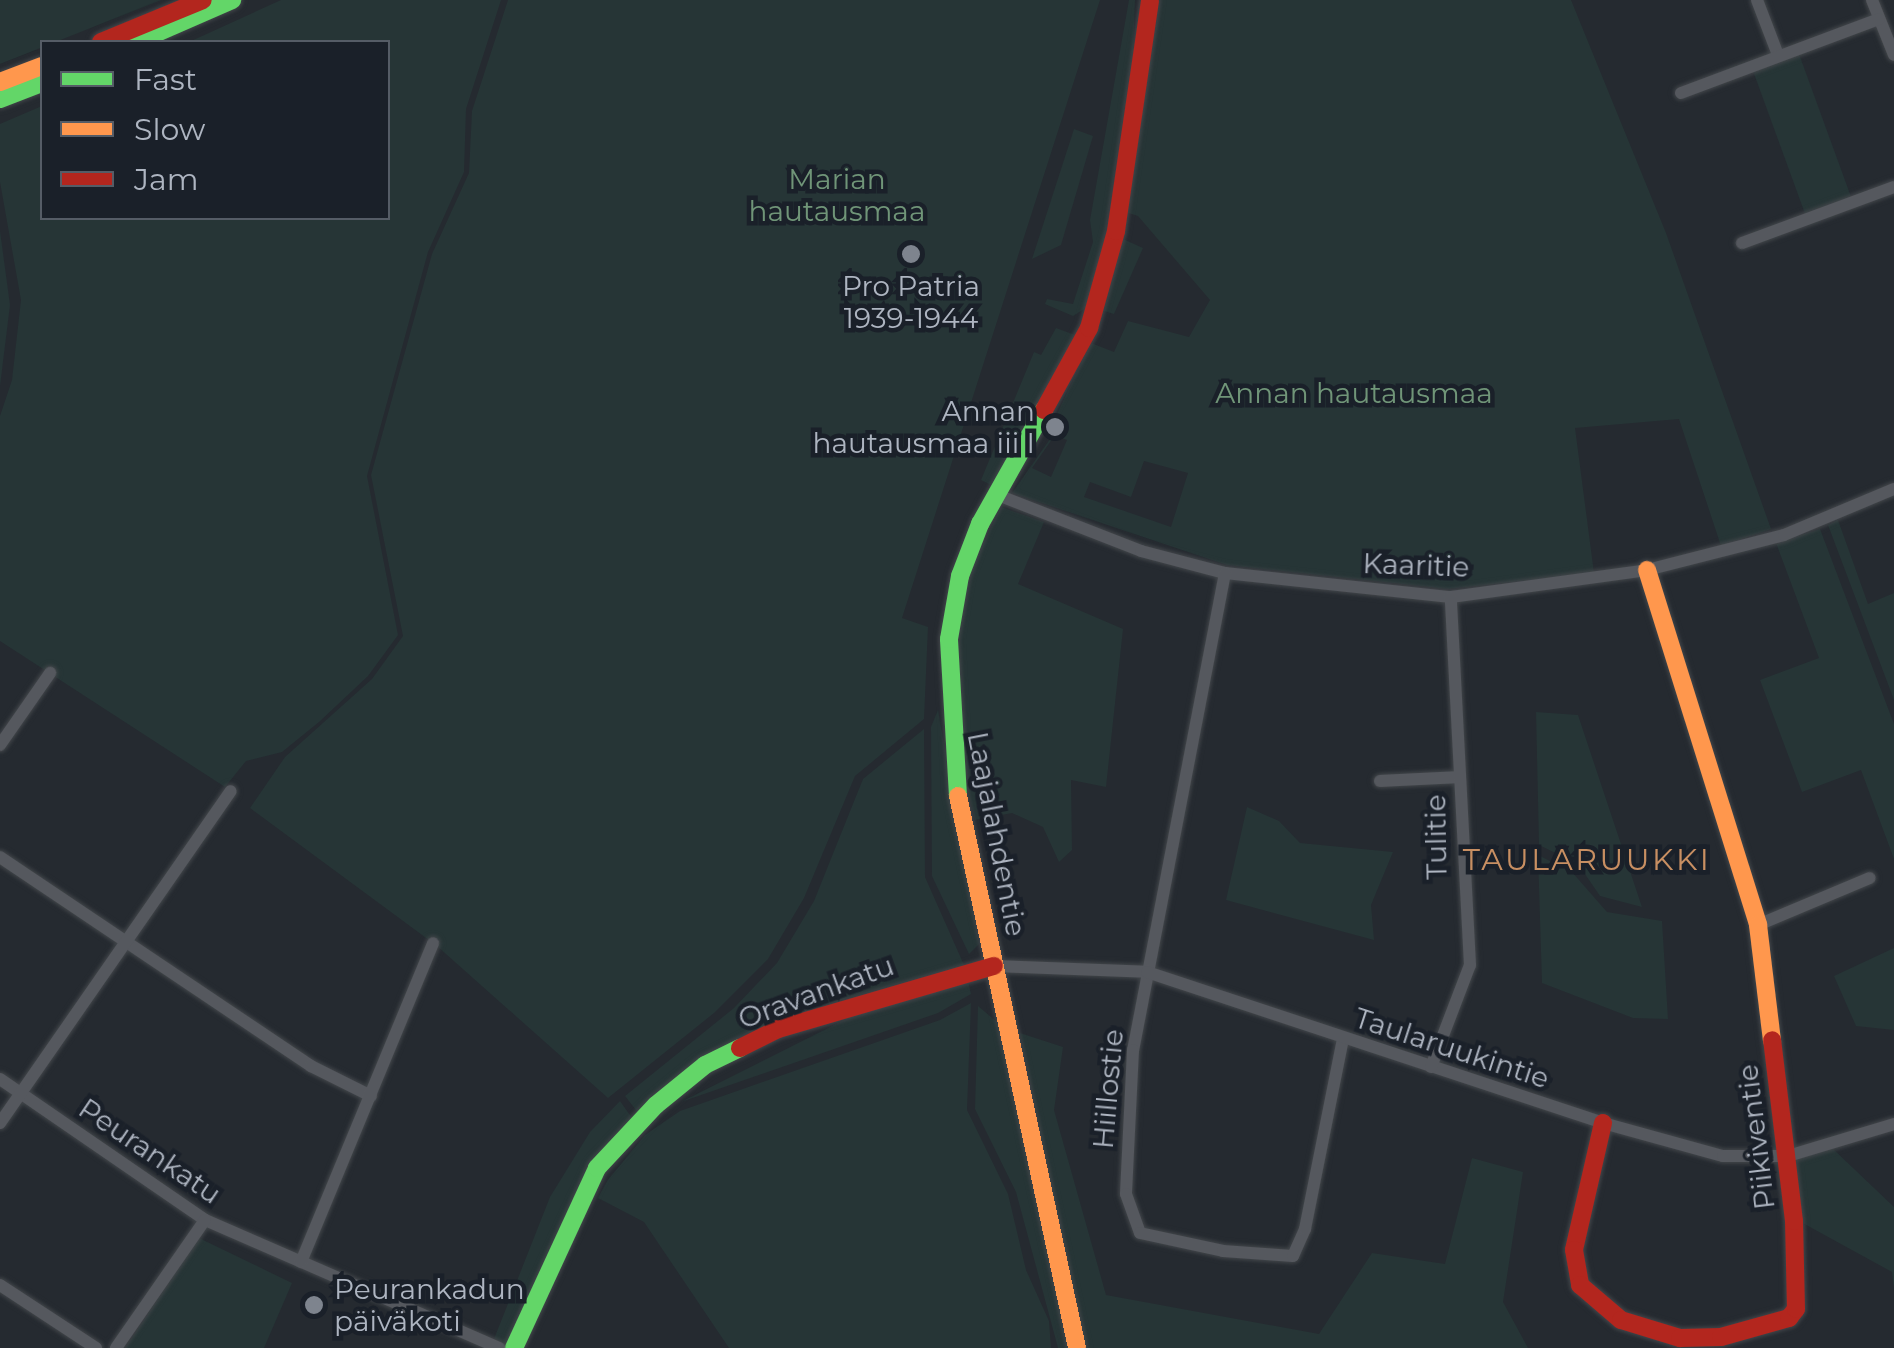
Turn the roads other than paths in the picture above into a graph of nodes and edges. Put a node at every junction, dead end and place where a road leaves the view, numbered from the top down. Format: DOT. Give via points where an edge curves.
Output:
graph roads {
  1 [pos="204,0"];
  2 [pos="232,0"];
  3 [pos="1150,0"];
  4 [pos="1757,0"];
  5 [pos="1872,0"];
  6 [pos="1880,19"];
  7 [pos="106,40"];
  8 [pos="141,40"];
  9 [pos="1778,55"];
  10 [pos="1894,55"];
  11 [pos="40,67"];
  12 [pos="0,82"];
  13 [pos="40,84"];
  14 [pos="1680,93"];
  15 [pos="0,99"];
  16 [pos="1894,187"];
  17 [pos="1742,243"];
  18 [pos="1894,489"];
  19 [pos="996,494"];
  20 [pos="1646,570"];
  21 [pos="1225,574"];
  22 [pos="1451,597"];
  23 [pos="50,673"];
  24 [pos="0,745"];
  25 [pos="1460,777"];
  26 [pos="1380,781"];
  27 [pos="231,791"];
  28 [pos="0,857"];
  29 [pos="1870,878"];
  30 [pos="1758,924"];
  31 [pos="128,939"];
  32 [pos="432,942"];
  33 [pos="994,966"];
  34 [pos="1147,972"];
  35 [pos="1342,1038"];
  36 [pos="1431,1067"];
  37 [pos="0,1079"];
  38 [pos="21,1093"];
  39 [pos="370,1096"];
  40 [pos="0,1123"];
  41 [pos="1603,1123"];
  42 [pos="1894,1124"];
  43 [pos="1788,1156"];
  44 [pos="205,1220"];
  45 [pos="301,1262"];
  46 [pos="0,1285"];
  47 [pos="96,1348"];
  48 [pos="116,1348"];
  49 [pos="500,1348"];
  50 [pos="514,1348"];
  51 [pos="1078,1348"];
  1 -- 7 [label="street"];
  2 -- 8 [label="street"];
  3 -- 19 [label="street, Laajalahdentie" via="1106,276 1064,383"];
  4 -- 9 [label="street"];
  5 -- 6 [label="street"];
  6 -- 9 [label="street"];
  6 -- 10 [label="street"];
  9 -- 14 [label="street"];
  11 -- 12 [label="street"];
  13 -- 15 [label="street"];
  16 -- 17 [label="street"];
  18 -- 20 [label="street, Kaaritie" via="1784,535"];
  19 -- 21 [label="street, Kaaritie" via="1141,551"];
  19 -- 33 [label="street, Laajalahdentie" via="960,576 947,685 953,771"];
  20 -- 22 [label="street, Kaaritie"];
  20 -- 30 [label="street, Piikiventie"];
  21 -- 22 [label="street, Kaaritie"];
  21 -- 34 [label="street, Hiillostie"];
  22 -- 25 [label="street, Tulitie"];
  23 -- 24 [label="street"];
  25 -- 26 [label="street"];
  25 -- 36 [label="street, Tulitie" via="1470,965"];
  27 -- 31 [label="street"];
  28 -- 31 [label="street"];
  29 -- 30 [label="street"];
  30 -- 43 [label="street, Piikiventie"];
  31 -- 38 [label="street"];
  31 -- 39 [label="street" via="311,1066"];
  32 -- 39 [label="street"];
  33 -- 34 [label="street, Taularuukintie"];
  33 -- 50 [label="street, Oravankatu" via="778,1029 693,1075 597,1168"];
  33 -- 51 [label="street, Laajalahdentie"];
  34 -- 35 [label="street, Taularuukintie"];
  34 -- 35 [label="street, Hiillostie" via="1133,1050 1126,1194 1134,1226 1155,1239 1293,1256 1305,1229"];
  35 -- 36 [label="street, Taularuukintie"];
  36 -- 41 [label="street, Taularuukintie"];
  37 -- 38 [label="street, Peurankatu"];
  38 -- 40 [label="street"];
  38 -- 44 [label="street, Peurankatu"];
  39 -- 45 [label="street"];
  41 -- 43 [label="street, Taularuukintie" via="1724,1156"];
  41 -- 43 [label="street, Piikiventie" via="1574,1269 1580,1285 1622,1320 1680,1338 1756,1330 1779,1324 1796,1309"];
  42 -- 43 [label="street, Taularuukintie"];
  44 -- 45 [label="street, Peurankatu"];
  44 -- 48 [label="street"];
  45 -- 49 [label="street, Peurankatu"];
  46 -- 47 [label="street"];
}
